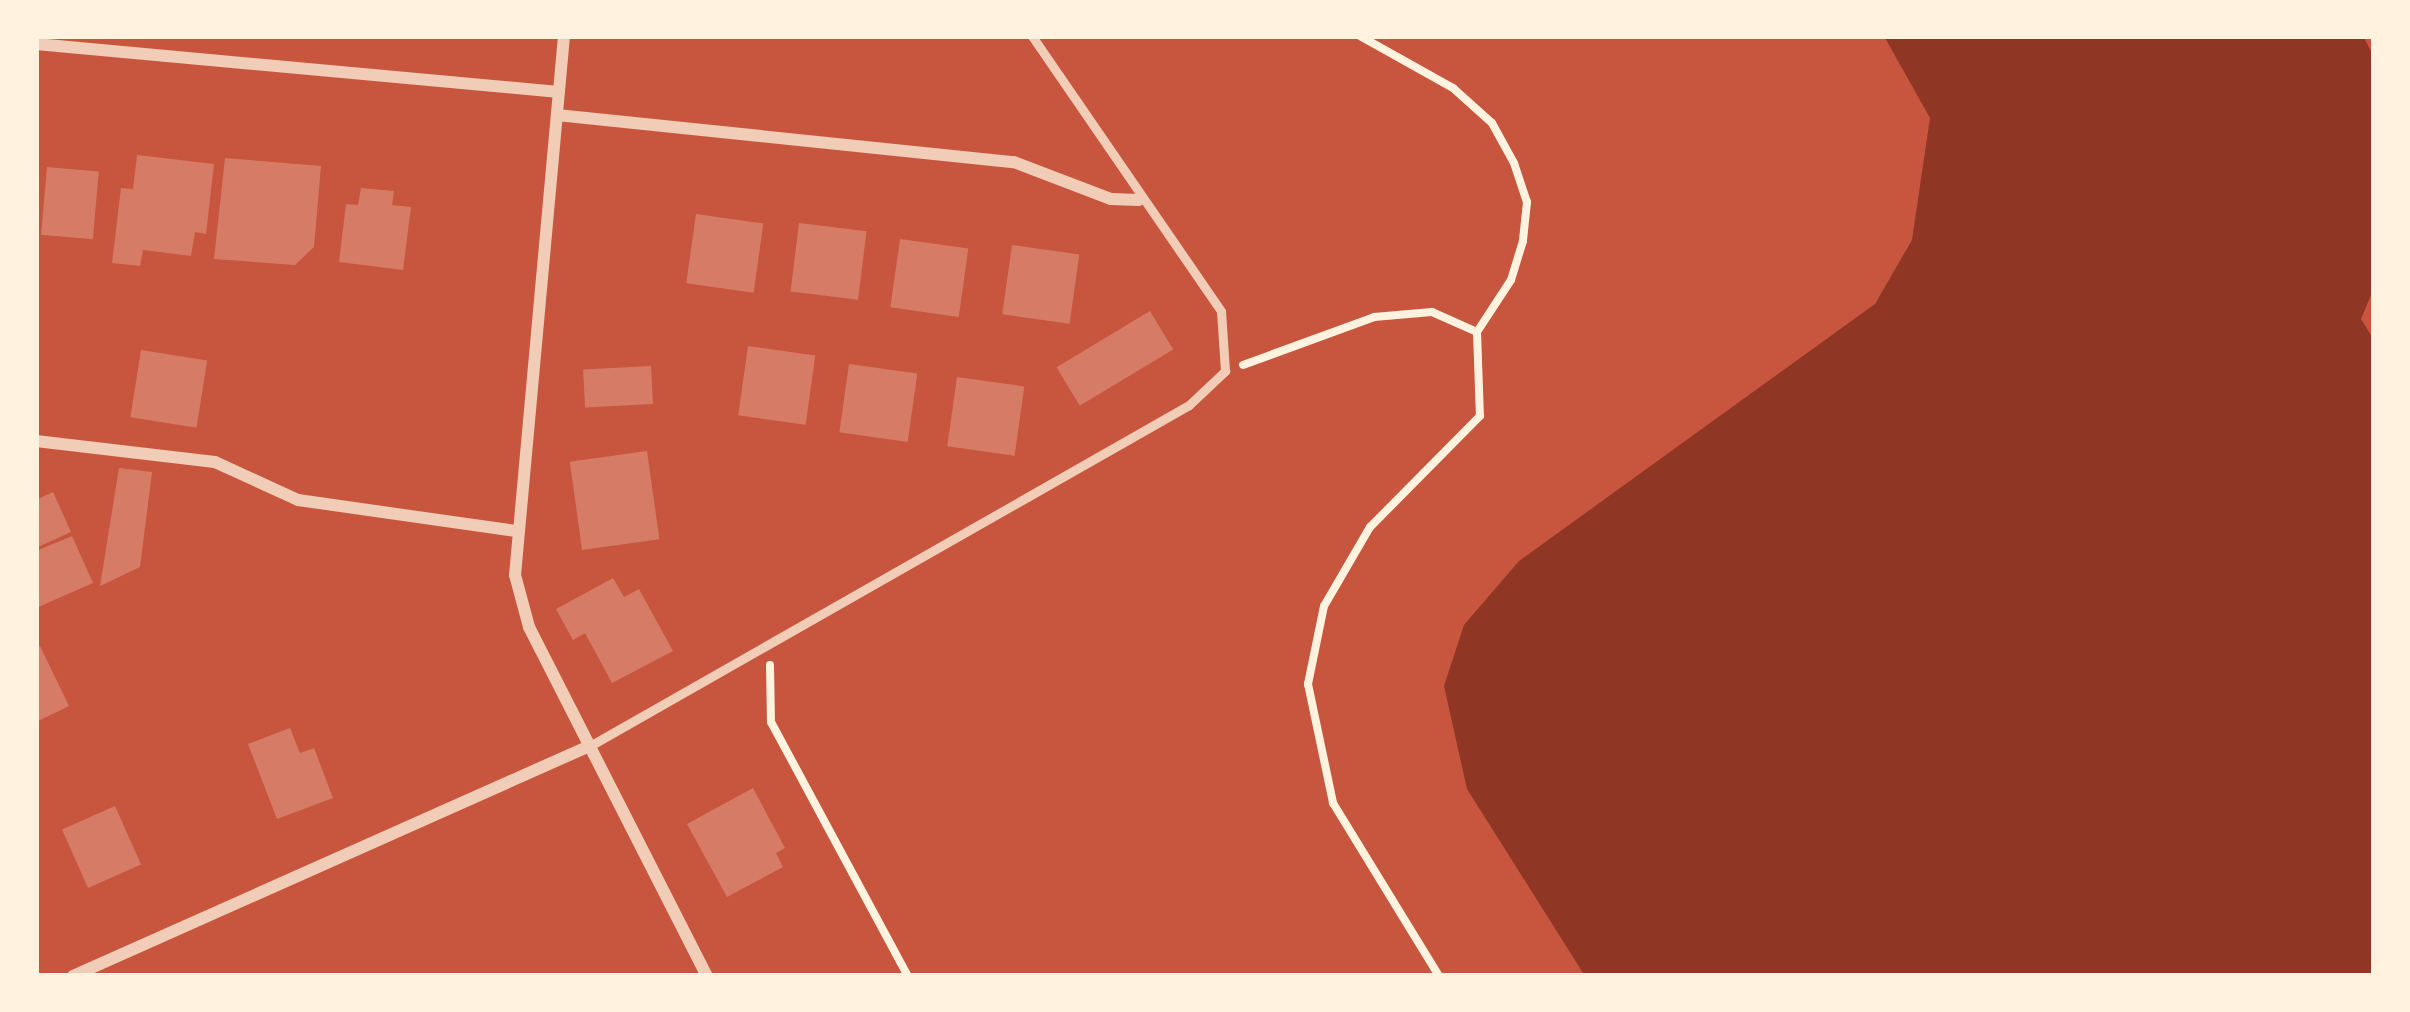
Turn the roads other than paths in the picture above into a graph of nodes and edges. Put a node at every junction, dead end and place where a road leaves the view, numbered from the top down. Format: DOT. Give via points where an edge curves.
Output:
graph roads {
  1 [pos="564,36"];
  2 [pos="1033,36"];
  3 [pos="36,44"];
  4 [pos="99,44"];
  5 [pos="559,92"];
  6 [pos="557,116"];
  7 [pos="1139,200"];
  8 [pos="36,441"];
  9 [pos="514,531"];
  10 [pos="587,747"];
  11 [pos="73,976"];
  12 [pos="707,976"];
  1 -- 5 [label="street"];
  2 -- 7 [label="lane"];
  3 -- 4 [label="street"];
  4 -- 5 [label="street"];
  5 -- 6 [label="street"];
  6 -- 7 [label="street" via="1014,162 1111,199"];
  6 -- 9 [label="street"];
  7 -- 10 [label="lane" via="1221,311 1225,371 1189,405"];
  8 -- 9 [label="street" via="215,462 298,500"];
  9 -- 10 [label="street" via="514,575 529,627"];
  10 -- 11 [label="street"];
  10 -- 12 [label="street"];
}
